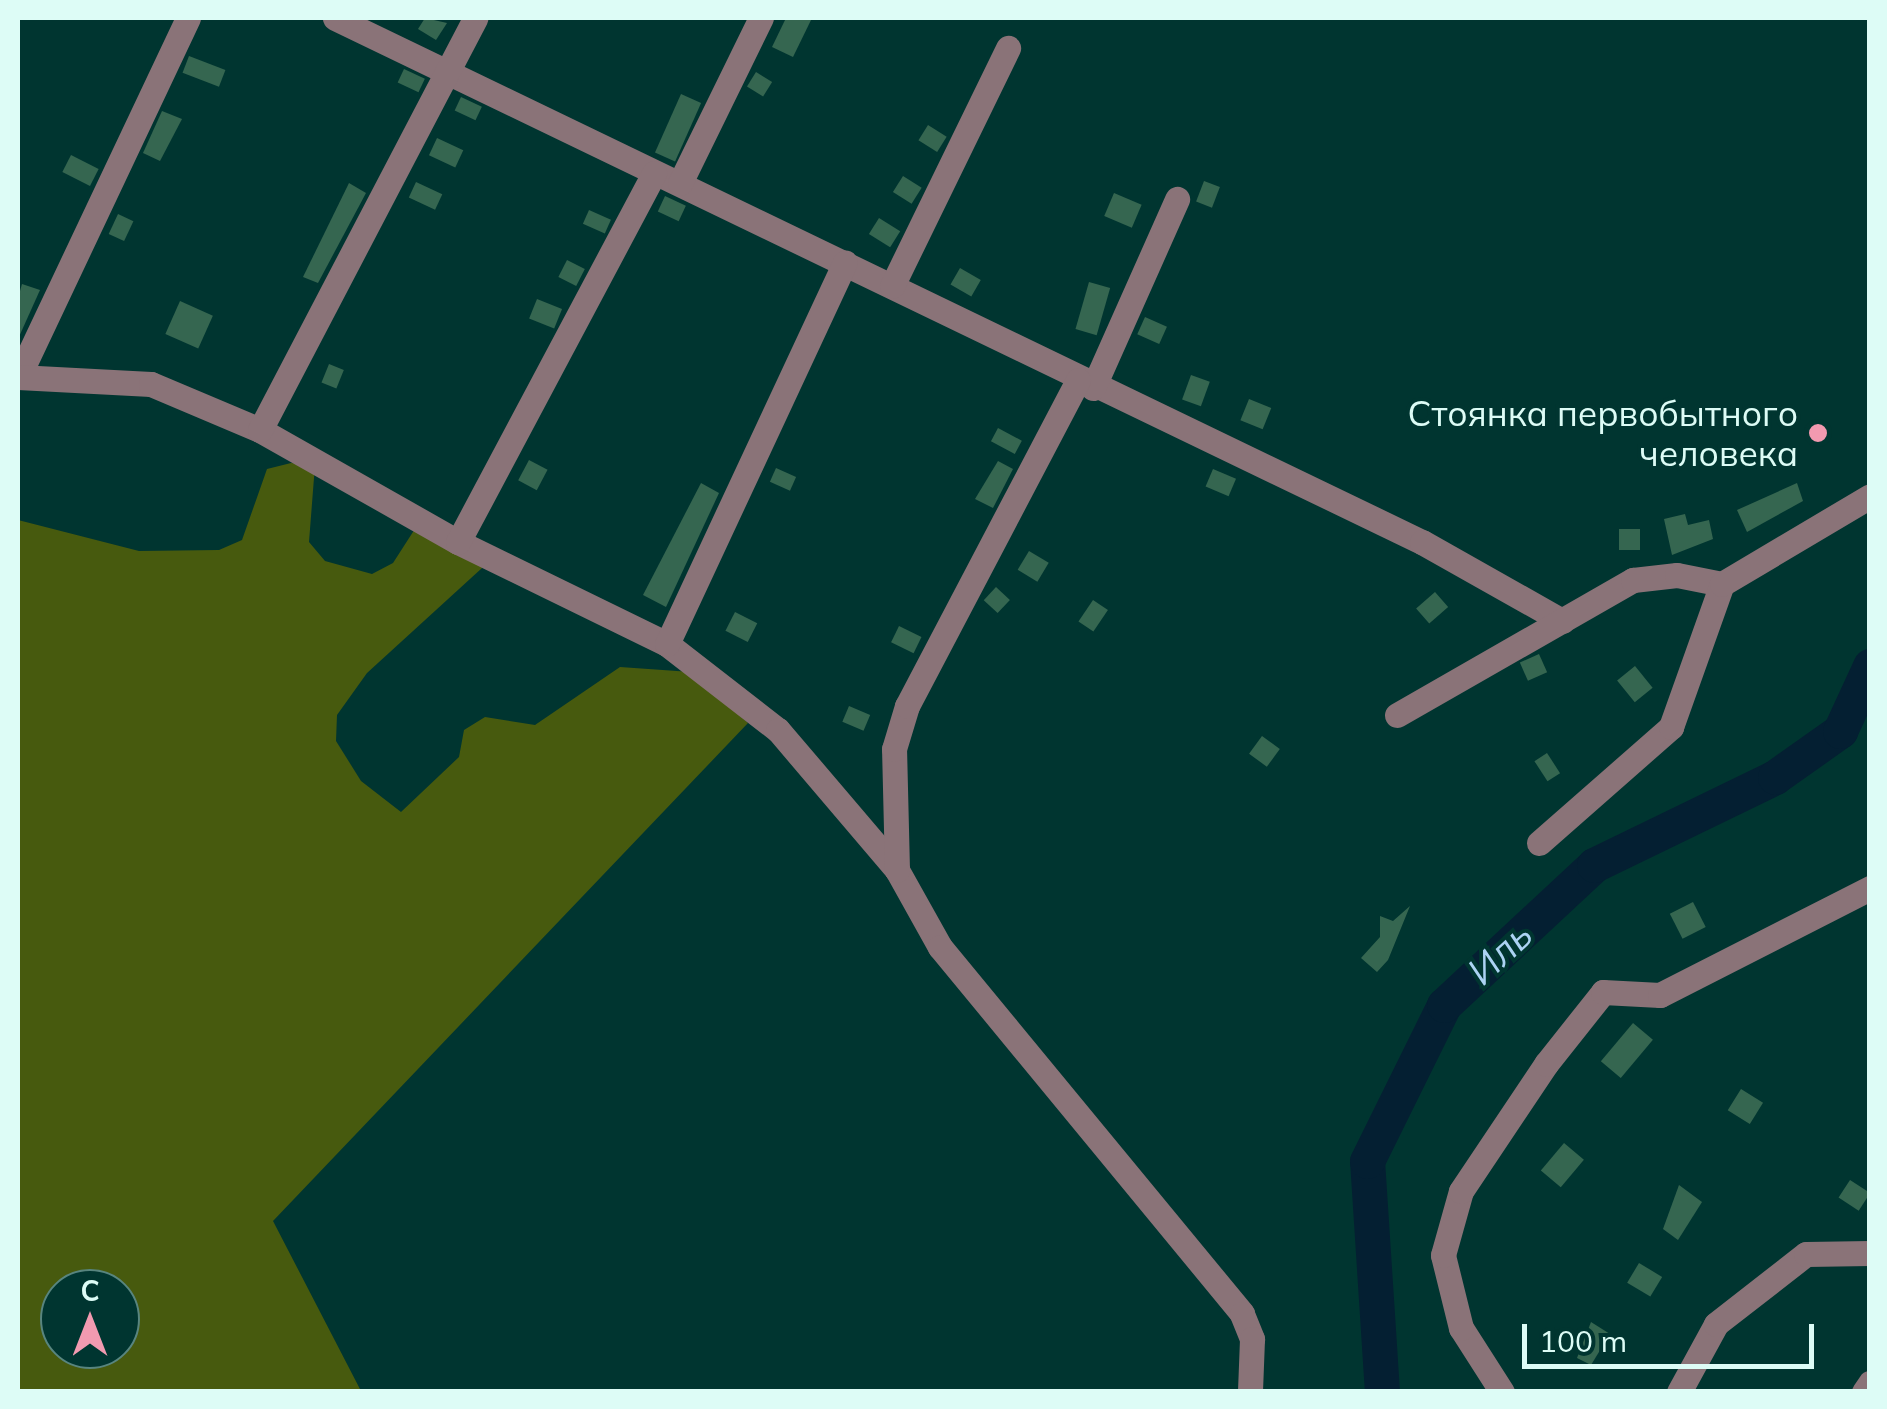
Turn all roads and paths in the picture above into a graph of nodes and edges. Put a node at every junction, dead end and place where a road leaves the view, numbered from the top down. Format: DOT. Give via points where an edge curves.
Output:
graph roads {
  1 [pos="188,18"];
  2 [pos="335,18"];
  3 [pos="475,18"];
  4 [pos="762,18"];
  5 [pos="1008,48"];
  6 [pos="449,74"];
  7 [pos="654,173"];
  8 [pos="680,182"];
  9 [pos="1177,199"];
  10 [pos="845,262"];
  11 [pos="892,286"];
  12 [pos="1086,384"];
  13 [pos="260,430"];
  14 [pos="1870,496"];
  15 [pos="458,542"];
  16 [pos="1722,584"];
  17 [pos="1562,621"];
  18 [pos="667,644"];
  19 [pos="1396,715"];
  20 [pos="1539,844"];
  21 [pos="897,870"];
  22 [pos="1870,888"];
  23 [pos="1870,1253"];
  24 [pos="1870,1383"];
  25 [pos="1250,1392"];
  26 [pos="1502,1392"];
  27 [pos="1679,1392"];
  28 [pos="1864,1392"];
  1 -- 13 [label="street" via="18,377 151,384"];
  2 -- 6 [label="street"];
  3 -- 6 [label="street"];
  4 -- 8 [label="street"];
  5 -- 11 [label="street"];
  6 -- 7 [label="street"];
  6 -- 13 [label="street"];
  7 -- 8 [label="street"];
  7 -- 15 [label="street"];
  8 -- 10 [label="street"];
  9 -- 12 [label="street"];
  10 -- 11 [label="street"];
  10 -- 18 [label="street"];
  11 -- 12 [label="street"];
  12 -- 17 [label="street" via="1422,542"];
  12 -- 21 [label="street" via="907,706 894,750"];
  13 -- 15 [label="street"];
  14 -- 16 [label="street"];
  15 -- 18 [label="street"];
  16 -- 17 [label="street" via="1677,575 1633,580"];
  16 -- 20 [label="street" via="1671,727"];
  17 -- 19 [label="street"];
  18 -- 21 [label="street" via="778,730"];
  21 -- 25 [label="street" via="940,947 1242,1314 1252,1340"];
  22 -- 26 [label="street" via="1660,995 1603,992 1546,1064 1461,1191 1443,1255 1461,1328"];
  23 -- 27 [label="street" via="1806,1254 1716,1324"];
  24 -- 28 [label="street"];
}
